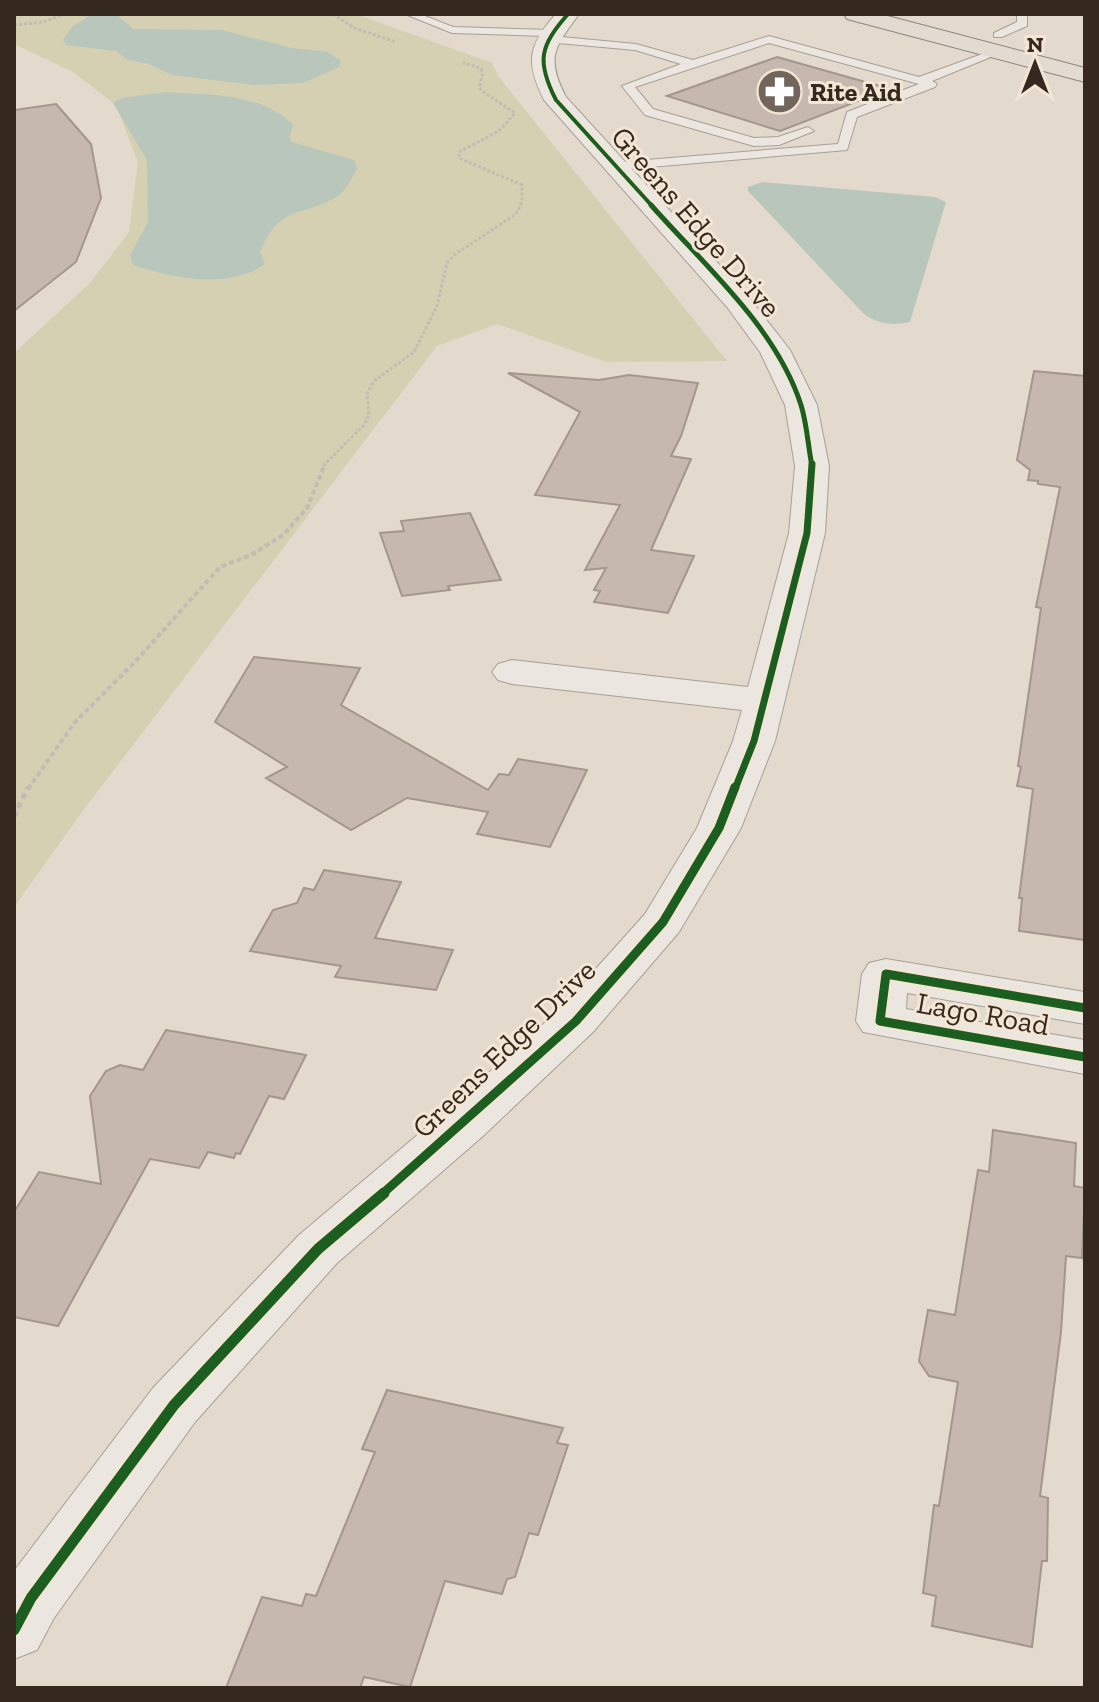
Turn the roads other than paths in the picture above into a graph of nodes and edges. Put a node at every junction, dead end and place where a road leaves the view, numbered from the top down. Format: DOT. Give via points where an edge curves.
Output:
graph roads {
  1 [pos="410,14"];
  2 [pos="456,14"];
  3 [pos="855,14"];
  4 [pos="918,14"];
  5 [pos="1022,14"];
  6 [pos="441,26"];
  7 [pos="555,29"];
  8 [pos="997,43"];
  9 [pos="1085,58"];
  10 [pos="693,64"];
  11 [pos="1085,75"];
  12 [pos="920,81"];
  13 [pos="851,115"];
  14 [pos="830,122"];
  15 [pos="808,131"];
  16 [pos="615,166"];
  17 [pos="512,672"];
  18 [pos="766,701"];
  19 [pos="1085,1008"];
  20 [pos="1085,1057"];
  21 [pos="14,1630"];
  1 -- 6 [label="lane"];
  2 -- 6 [label="lane"];
  3 -- 8 [label="main road"];
  4 -- 8 [label="main road"];
  5 -- 8 [label="lane" via="1023,24"];
  6 -- 7 [label="lane"];
  7 -- 10 [label="lane"];
  7 -- 16 [label="street, Greens Edge Drive" via="541,54 543,77 556,100"];
  8 -- 9 [label="main road"];
  8 -- 11 [label="main road"];
  8 -- 12 [label="lane"];
  10 -- 12 [label="lane" via="769,39"];
  10 -- 15 [label="lane" via="628,86 649,112 754,142 779,141"];
  12 -- 13 [label="lane" via="931,84"];
  13 -- 14 [label="lane"];
  13 -- 16 [label="lane" via="843,147"];
  16 -- 18 [label="street, Greens Edge Drive" via="737,301 775,350 801,405 812,466 807,533"];
  17 -- 18 [label="street"];
  18 -- 21 [label="street, Greens Edge Drive" via="719,828 663,922 576,1021 318,1249 174,1405 31,1598"];
  19 -- 20 [label="street, Lago Road" via="886,974 880,1021"];
}
